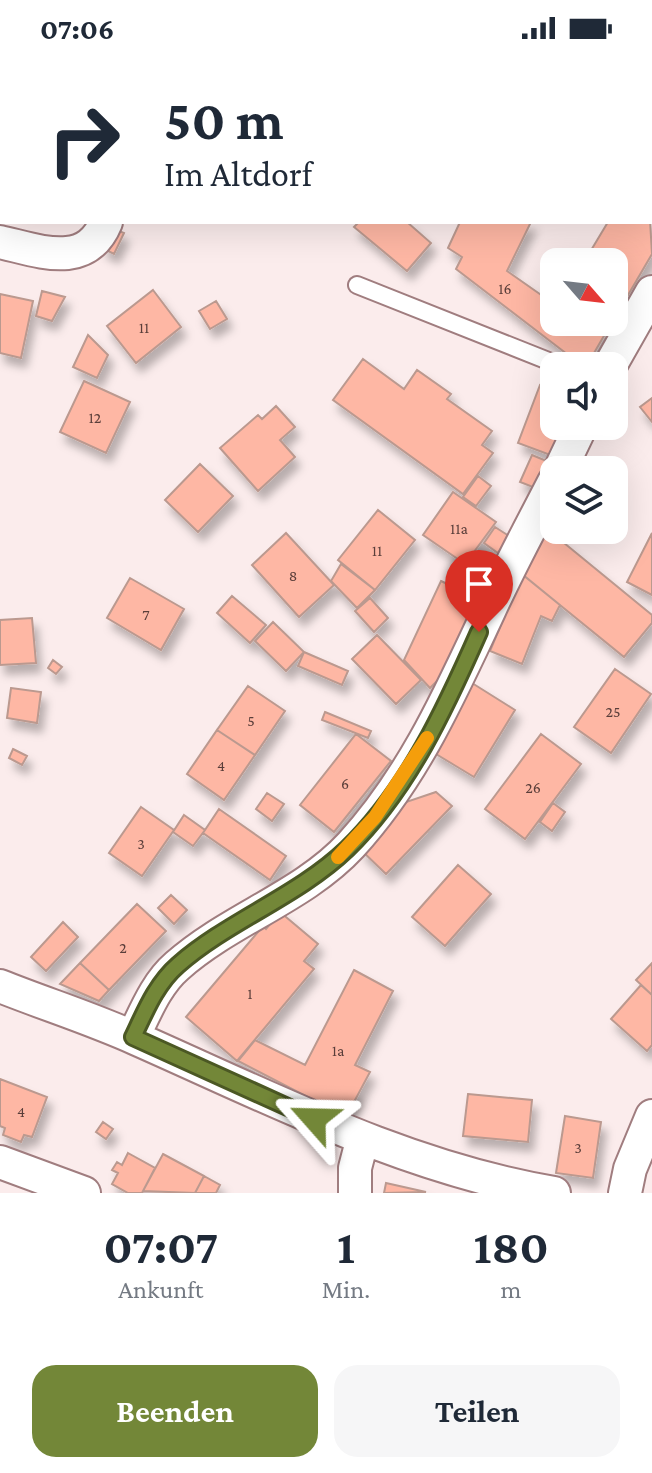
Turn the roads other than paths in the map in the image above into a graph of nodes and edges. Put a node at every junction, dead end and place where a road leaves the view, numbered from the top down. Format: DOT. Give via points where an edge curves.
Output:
graph roads {
  1 [pos="105,224"];
  2 [pos="0,242"];
  3 [pos="357,285"];
  4 [pos="652,292"];
  5 [pos="618,352"];
  6 [pos="540,358"];
  7 [pos="540,510"];
  8 [pos="1,986"];
  9 [pos="133,1037"];
  10 [pos="652,1116"];
  11 [pos="362,1141"];
  12 [pos="0,1162"];
  13 [pos="84,1193"];
  14 [pos="355,1193"];
  15 [pos="554,1193"];
  16 [pos="625,1193"];
  1 -- 2 [label="street" via="100,237 79,253 54,255"];
  3 -- 6 [label="lane"];
  4 -- 5 [label="street"];
  7 -- 9 [label="street" via="450,699 375,817 320,873 177,966 156,992"];
  8 -- 9 [label="street"];
  9 -- 11 [label="street"];
  10 -- 16 [label="street"];
  11 -- 14 [label="street"];
  11 -- 15 [label="street"];
  12 -- 13 [label="street"];
}
